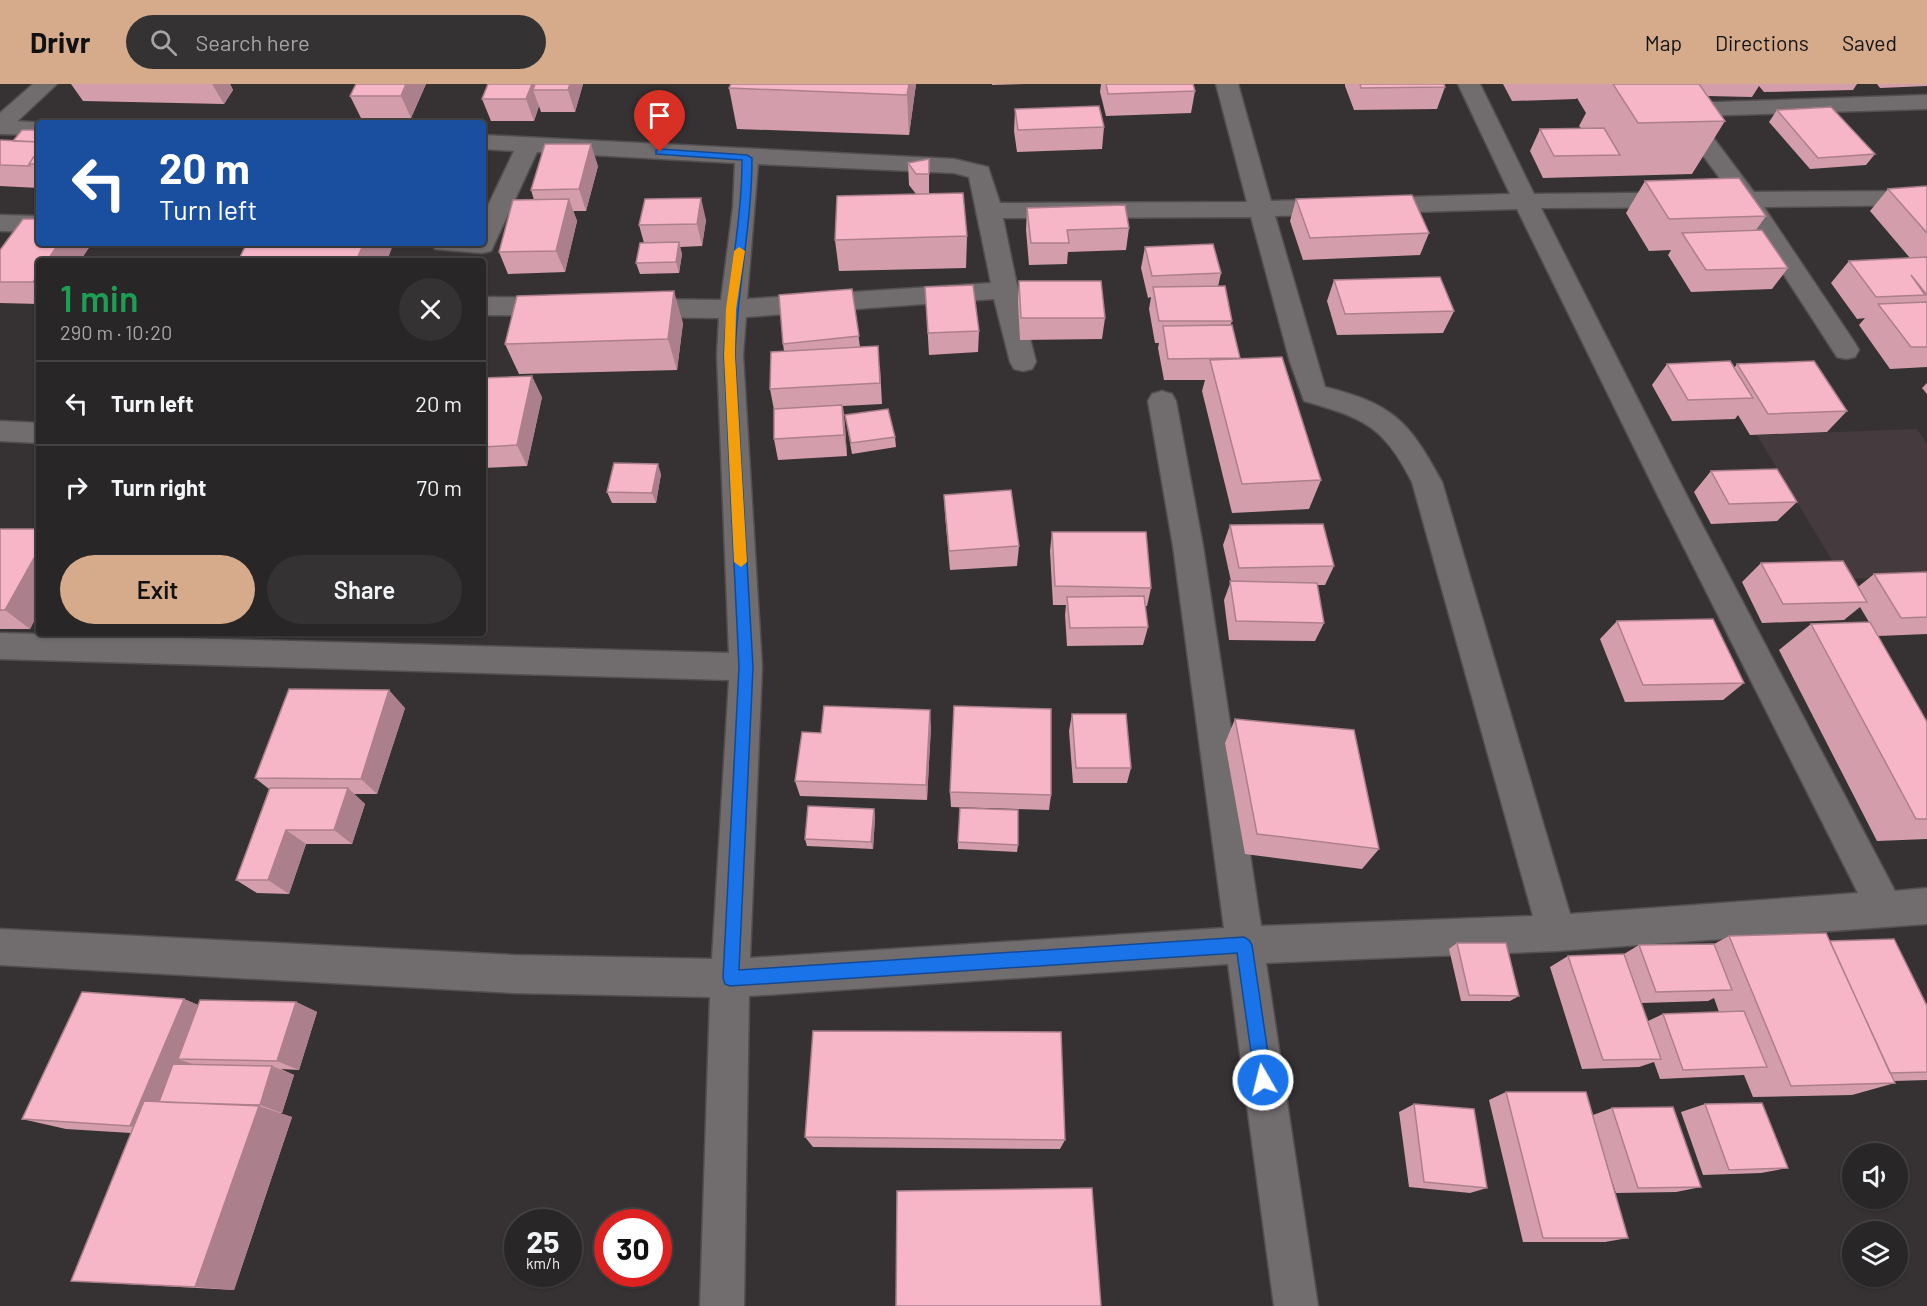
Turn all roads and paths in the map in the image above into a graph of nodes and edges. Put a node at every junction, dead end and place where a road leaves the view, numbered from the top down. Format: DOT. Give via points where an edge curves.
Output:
graph roads {
  1 [pos="22,84"];
  2 [pos="46,84"];
  3 [pos="1227,84"];
  4 [pos="1468,84"];
  5 [pos="1661,84"];
  6 [pos="1927,102"];
  7 [pos="0,103"];
  8 [pos="1680,110"];
  9 [pos="0,126"];
  10 [pos="36,128"];
  11 [pos="486,142"];
  12 [pos="529,144"];
  13 [pos="747,158"];
  14 [pos="1927,198"];
  15 [pos="1747,199"];
  16 [pos="1524,201"];
  17 [pos="1263,209"];
  18 [pos="990,211"];
  19 [pos="0,223"];
  20 [pos="36,224"];
  21 [pos="486,235"];
  22 [pos="1005,290"];
  23 [pos="486,306"];
  24 [pos="578,307"];
  25 [pos="613,308"];
  26 [pos="731,309"];
  27 [pos="1846,350"];
  28 [pos="1023,362"];
  29 [pos="1162,401"];
  30 [pos="0,431"];
  31 [pos="36,433"];
  32 [pos="0,646"];
  33 [pos="746,667"];
  34 [pos="1927,906"];
  35 [pos="1885,909"];
  36 [pos="1557,933"];
  37 [pos="1244,945"];
  38 [pos="0,947"];
  39 [pos="730,978"];
  40 [pos="722,1306"];
  41 [pos="1296,1306"];
  1 -- 7 [label="street"];
  2 -- 9 [label="street"];
  3 -- 17 [label="street"];
  4 -- 16 [label="street"];
  5 -- 8 [label="street"];
  6 -- 8 [label="street"];
  8 -- 15 [label="street"];
  9 -- 10 [label="street"];
  11 -- 12 [label="street"];
  12 -- 13 [label="street"];
  12 -- 21 [label="street"];
  13 -- 18 [label="street" via="954,166 980,172"];
  13 -- 26 [label="street" via="747,199"];
  14 -- 15 [label="street"];
  15 -- 16 [label="street"];
  15 -- 27 [label="street"];
  16 -- 17 [label="street"];
  16 -- 35 [label="street"];
  17 -- 18 [label="street"];
  17 -- 36 [label="street" via="1314,394 1364,409 1393,430 1412,450 1427,482"];
  18 -- 22 [label="street"];
  19 -- 20 [label="street"];
  22 -- 26 [label="street"];
  22 -- 28 [label="street"];
  23 -- 24 [label="street"];
  25 -- 26 [label="street"];
  26 -- 33 [label="street"];
  29 -- 37 [label="street" via="1188,546"];
  30 -- 31 [label="street"];
  32 -- 33 [label="street"];
  33 -- 39 [label="street"];
  34 -- 35 [label="street"];
  35 -- 36 [label="street"];
  36 -- 37 [label="street"];
  37 -- 39 [label="street"];
  37 -- 41 [label="street"];
  38 -- 39 [label="street" via="513,974"];
  39 -- 40 [label="street"];
}
